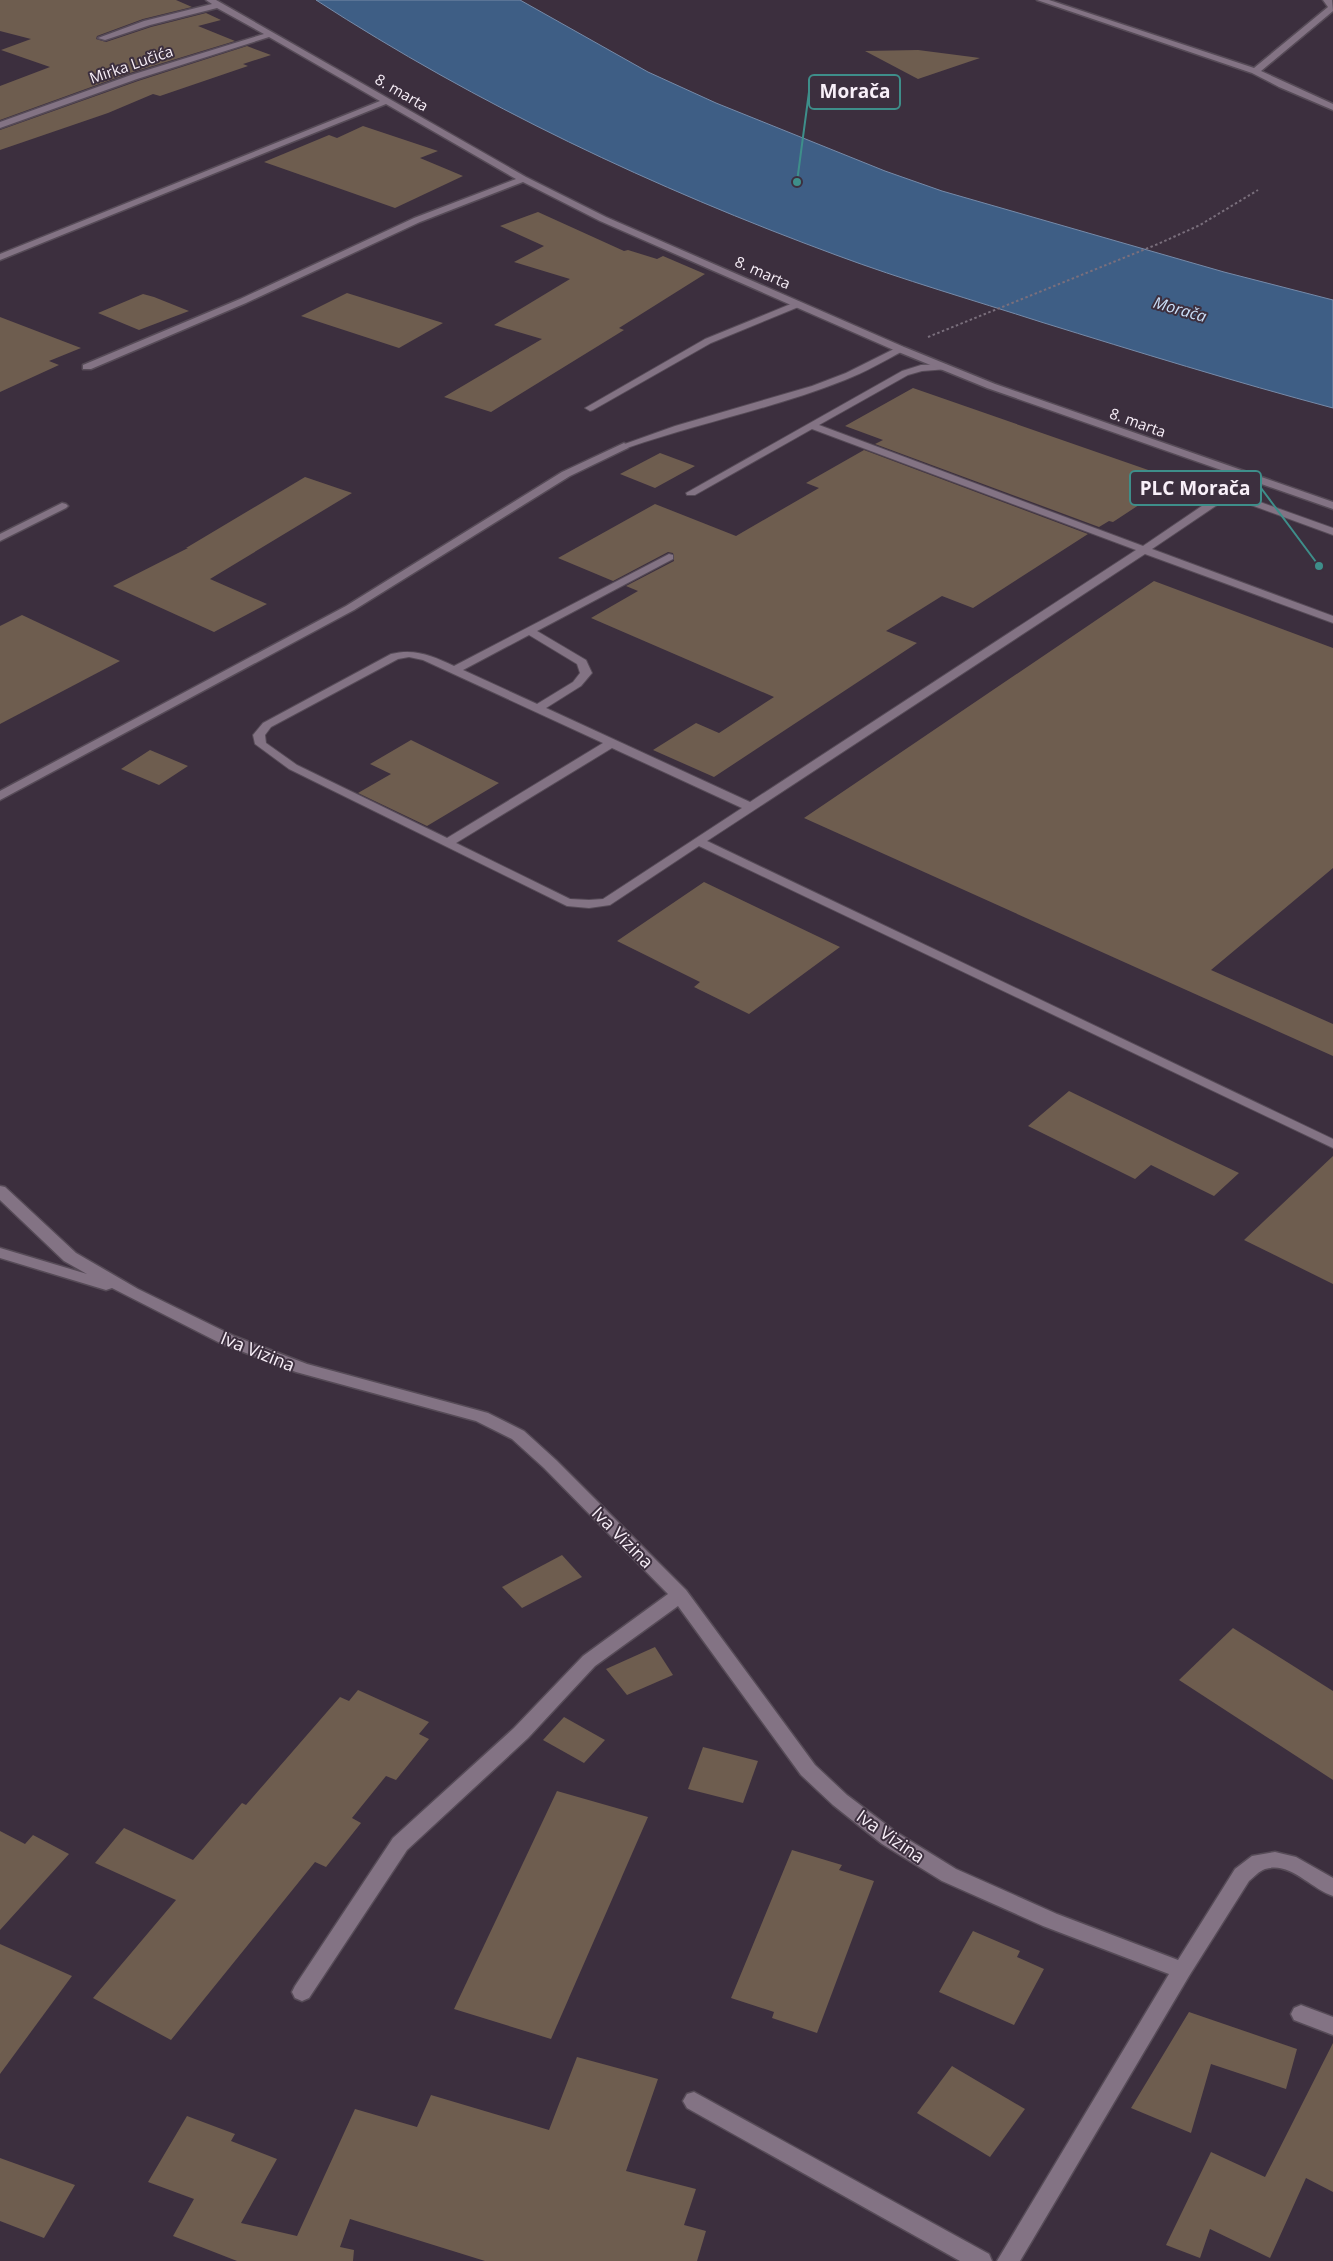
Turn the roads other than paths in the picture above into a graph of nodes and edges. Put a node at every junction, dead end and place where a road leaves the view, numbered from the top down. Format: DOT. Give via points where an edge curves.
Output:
graph roads {
  1 [pos="1041,0"];
  2 [pos="1327,0"];
  3 [pos="1077,2"];
  4 [pos="214,3"];
  5 [pos="1063,7"];
  6 [pos="272,34"];
  7 [pos="102,38"];
  8 [pos="1255,71"];
  9 [pos="387,100"];
  10 [pos="1333,107"];
  11 [pos="0,126"];
  12 [pos="523,179"];
  13 [pos="0,257"];
  14 [pos="798,304"];
  15 [pos="900,349"];
  16 [pos="87,367"];
  17 [pos="944,367"];
  18 [pos="590,408"];
  19 [pos="812,426"];
  20 [pos="624,446"];
  21 [pos="1250,478"];
  22 [pos="691,493"];
  23 [pos="1226,493"];
  24 [pos="62,506"];
  25 [pos="1333,506"];
  26 [pos="1333,532"];
  27 [pos="0,538"];
  28 [pos="1145,549"];
  29 [pos="669,558"];
  30 [pos="1333,620"];
  31 [pos="529,631"];
  32 [pos="455,670"];
  33 [pos="537,709"];
  34 [pos="612,743"];
  35 [pos="0,796"];
  36 [pos="750,807"];
  37 [pos="698,841"];
  38 [pos="447,843"];
  39 [pos="1333,1144"];
  40 [pos="0,1191"];
  41 [pos="0,1254"];
  42 [pos="132,1293"];
  43 [pos="680,1594"];
  44 [pos="1333,1888"];
  45 [pos="1182,1970"];
  46 [pos="302,1992"];
  47 [pos="1301,2014"];
  48 [pos="1333,2026"];
  49 [pos="694,2101"];
  50 [pos="982,2261"];
  51 [pos="1008,2261"];
  1 -- 5 [label="street"];
  2 -- 8 [label="street" via="1332,8"];
  3 -- 5 [label="street"];
  4 -- 6 [label="street, 8. marta"];
  4 -- 7 [label="street"];
  5 -- 8 [label="street"];
  6 -- 9 [label="street, 8. marta"];
  6 -- 11 [label="street, Mirka Lučića" via="134,77"];
  8 -- 10 [label="street"];
  9 -- 12 [label="street, 8. marta"];
  9 -- 13 [label="street"];
  12 -- 14 [label="street, 8. marta" via="603,219"];
  12 -- 16 [label="street" via="408,224 243,301"];
  14 -- 15 [label="street, 8. marta"];
  14 -- 18 [label="lane" via="708,341"];
  15 -- 17 [label="street, 8. marta"];
  15 -- 20 [label="lane" via="844,377 790,396 674,428"];
  17 -- 19 [label="lane" via="905,373"];
  17 -- 21 [label="street, 8. marta"];
  19 -- 22 [label="lane"];
  19 -- 28 [label="lane"];
  20 -- 35 [label="street" via="566,474 350,608"];
  21 -- 23 [label="lane"];
  21 -- 25 [label="street, 8. marta"];
  23 -- 26 [label="lane"];
  23 -- 28 [label="lane"];
  24 -- 27 [label="street"];
  28 -- 30 [label="lane"];
  28 -- 36 [label="lane"];
  29 -- 31 [label="lane"];
  31 -- 32 [label="lane"];
  31 -- 33 [label="lane" via="582,662 586,673 577,684"];
  32 -- 33 [label="lane"];
  32 -- 38 [label="lane" via="426,657 395,656 267,725 260,735 261,744 293,767"];
  33 -- 34 [label="lane"];
  34 -- 36 [label="lane"];
  34 -- 38 [label="lane"];
  36 -- 37 [label="lane"];
  37 -- 38 [label="lane" via="606,902 589,904 567,902"];
  37 -- 39 [label="lane"];
  40 -- 42 [label="street, Iva Vizina" via="70,1257"];
  41 -- 42 [label="street"];
  42 -- 43 [label="street, Iva Vizina" via="228,1340 302,1368 482,1417 518,1435"];
  43 -- 45 [label="street, Iva Vizina" via="808,1770 889,1838 949,1876 1050,1920"];
  43 -- 46 [label="street" via="589,1661 521,1733 400,1844"];
  44 -- 45 [label="street" via="1296,1865 1275,1860 1259,1862 1242,1875"];
  45 -- 51 [label="street"];
  47 -- 48 [label="street"];
  49 -- 50 [label="street"];
}
